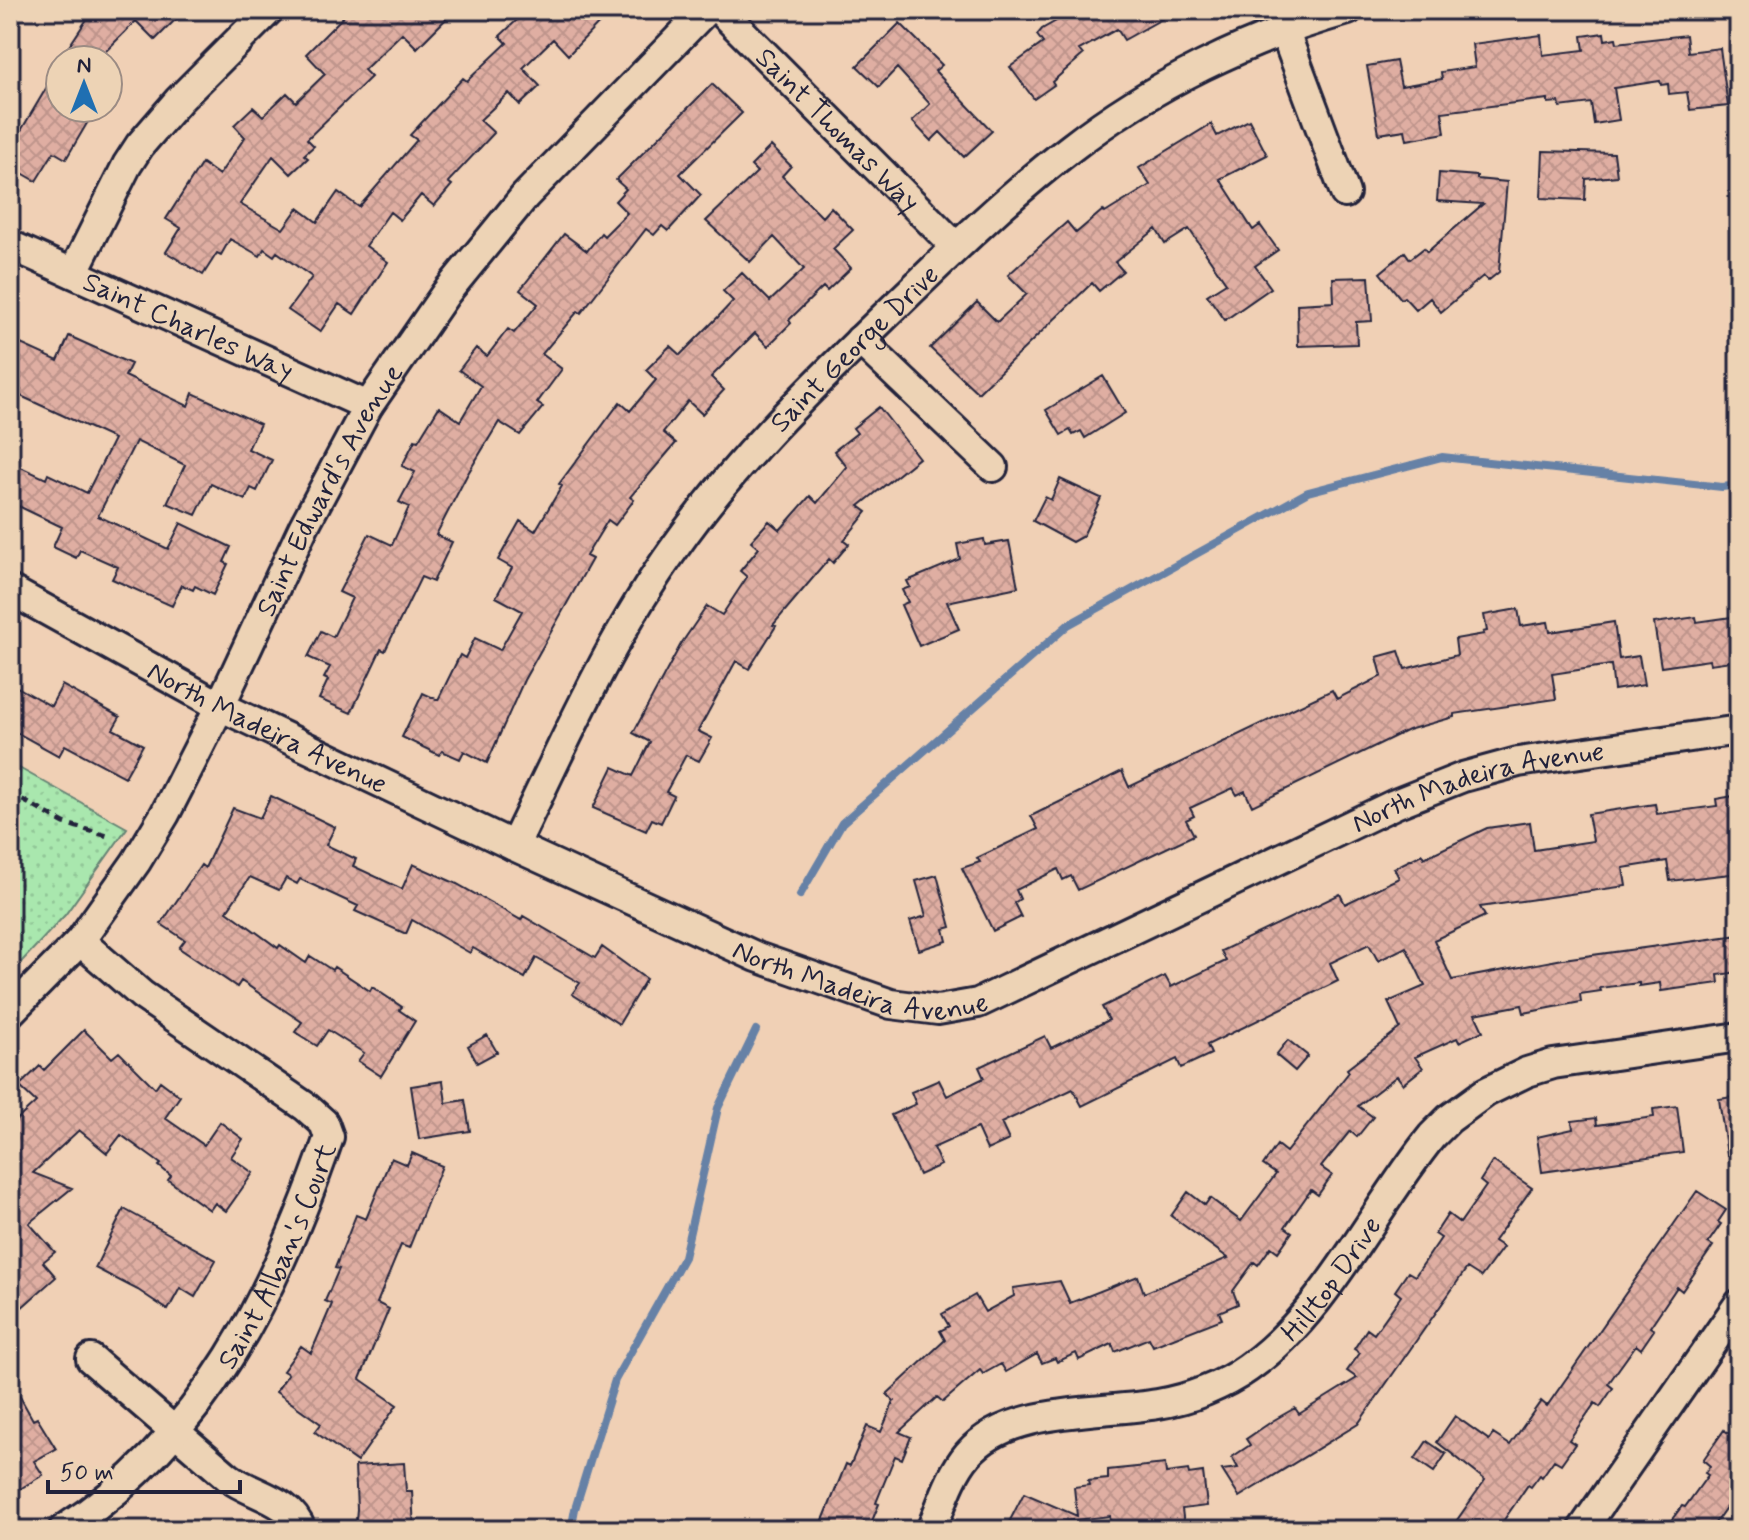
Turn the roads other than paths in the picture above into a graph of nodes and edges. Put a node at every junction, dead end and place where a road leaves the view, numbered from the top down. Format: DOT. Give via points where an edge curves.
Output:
graph roads {
  1 [pos="269,10"];
  2 [pos="706,10"];
  3 [pos="720,10"];
  4 [pos="1348,10"];
  5 [pos="1284,30"];
  6 [pos="1345,193"];
  7 [pos="10,245"];
  8 [pos="956,247"];
  9 [pos="73,273"];
  10 [pos="860,340"];
  11 [pos="368,406"];
  12 [pos="993,467"];
  13 [pos="10,590"];
  14 [pos="220,706"];
  15 [pos="1739,730"];
  16 [pos="514,846"];
  17 [pos="80,941"];
  18 [pos="10,1012"];
  19 [pos="1739,1037"];
  20 [pos="1739,1304"];
  21 [pos="91,1359"];
  22 [pos="174,1432"];
  23 [pos="63,1530"];
  24 [pos="301,1530"];
  25 [pos="931,1530"];
  26 [pos="1582,1530"];
  1 -- 9 [label="street" via="140,145"];
  2 -- 11 [label="street, Saint Edward's Avenue" via="483,244"];
  3 -- 8 [label="street, Saint Thomas Way"];
  4 -- 5 [label="street, Saint George Drive"];
  5 -- 6 [label="street"];
  5 -- 8 [label="street, Saint George Drive" via="1189,73 1099,127"];
  7 -- 9 [label="street, Saint Charles Way"];
  8 -- 10 [label="street, Saint George Drive"];
  9 -- 11 [label="street, Saint Charles Way"];
  10 -- 12 [label="street"];
  10 -- 16 [label="street, Saint George Drive" via="749,454 676,546 598,673"];
  11 -- 14 [label="street, Saint Edward's Avenue" via="304,526"];
  13 -- 14 [label="street, North Madeira Avenue"];
  14 -- 16 [label="street, North Madeira Avenue"];
  14 -- 17 [label="street, Saint Edward's Avenue" via="144,850"];
  15 -- 16 [label="street, North Madeira Avenue" via="1518,762 1463,777 1395,804 1000,994 959,1008 915,1009 830,985 726,944"];
  17 -- 18 [label="street, Saint Edward's Avenue"];
  17 -- 22 [label="street, Saint Alban's Court" via="142,995 306,1107 328,1129 318,1167 261,1306 220,1373"];
  19 -- 25 [label="street, Hilltop Drive" via="1553,1064 1486,1092 1432,1136 1311,1306 1260,1360 1223,1383 1182,1399 1052,1416 992,1434 960,1466"];
  20 -- 26 [label="street"];
  21 -- 22 [label="street"];
  22 -- 23 [label="street, Saint Alban's Court" via="109,1498"];
  22 -- 24 [label="street" via="239,1485 288,1509"];
}
